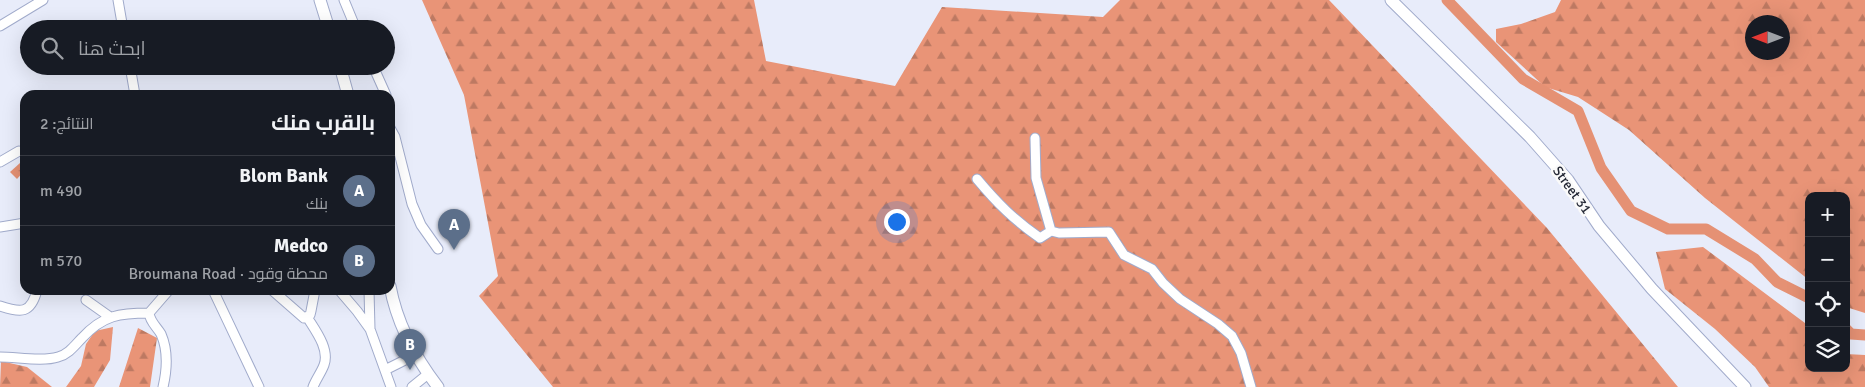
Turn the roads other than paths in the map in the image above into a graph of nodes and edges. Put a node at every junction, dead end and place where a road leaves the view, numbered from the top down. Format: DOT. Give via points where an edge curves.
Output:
graph roads {
  1 [pos="43,0"];
  2 [pos="118,0"];
  3 [pos="320,0"];
  4 [pos="344,0"];
  5 [pos="1391,0"];
  6 [pos="121,20"];
  7 [pos="326,20"];
  8 [pos="352,20"];
  9 [pos="0,26"];
  10 [pos="132,75"];
  11 [pos="342,75"];
  12 [pos="377,75"];
  13 [pos="135,90"];
  14 [pos="347,90"];
  15 [pos="384,90"];
  16 [pos="395,138"];
  17 [pos="1035,138"];
  18 [pos="19,151"];
  19 [pos="0,162"];
  20 [pos="977,179"];
  21 [pos="20,225"];
  22 [pos="0,227"];
  23 [pos="1051,231"];
  24 [pos="438,249"];
  25 [pos="36,295"];
  26 [pos="165,295"];
  27 [pos="215,295"];
  28 [pos="278,295"];
  29 [pos="314,295"];
  30 [pos="344,295"];
  31 [pos="369,295"];
  32 [pos="392,295"];
  33 [pos="86,300"];
  34 [pos="0,306"];
  35 [pos="149,313"];
  36 [pos="110,317"];
  37 [pos="307,317"];
  38 [pos="370,329"];
  39 [pos="415,355"];
  40 [pos="0,357"];
  41 [pos="385,370"];
  42 [pos="428,374"];
  43 [pos="163,387"];
  44 [pos="259,387"];
  45 [pos="313,387"];
  46 [pos="391,387"];
  47 [pos="412,387"];
  48 [pos="438,387"];
  49 [pos="1251,387"];
  50 [pos="1745,387"];
  1 -- 9 [label="street"];
  2 -- 6 [label="street"];
  3 -- 7 [label="main road"];
  4 -- 8 [label="street"];
  5 -- 50 [label="main road, Street 31" via="1530,137 1568,180 1598,226 1652,289"];
  10 -- 13 [label="street"];
  11 -- 14 [label="main road"];
  12 -- 15 [label="street"];
  16 -- 24 [label="street" via="412,204 421,225"];
  17 -- 23 [label="street" via="1036,178"];
  18 -- 19 [label="street"];
  20 -- 23 [label="street" via="1006,212 1040,238"];
  21 -- 22 [label="street"];
  23 -- 49 [label="street" via="1109,232 1124,255 1152,269 1180,298 1232,336"];
  25 -- 34 [label="street" via="26,310"];
  26 -- 35 [label="street"];
  27 -- 44 [label="street"];
  28 -- 37 [label="street" via="301,316"];
  29 -- 37 [label="street"];
  30 -- 38 [label="street"];
  31 -- 38 [label="street"];
  32 -- 39 [label="main road"];
  33 -- 36 [label="street"];
  35 -- 36 [label="street"];
  35 -- 43 [label="street" via="164,342 166,375"];
  36 -- 40 [label="street" via="95,324 68,353 58,357"];
  37 -- 45 [label="street" via="326,356"];
  38 -- 41 [label="street"];
  39 -- 41 [label="street"];
  39 -- 42 [label="main road"];
  41 -- 46 [label="street"];
  42 -- 47 [label="street"];
  42 -- 48 [label="main road"];
}
